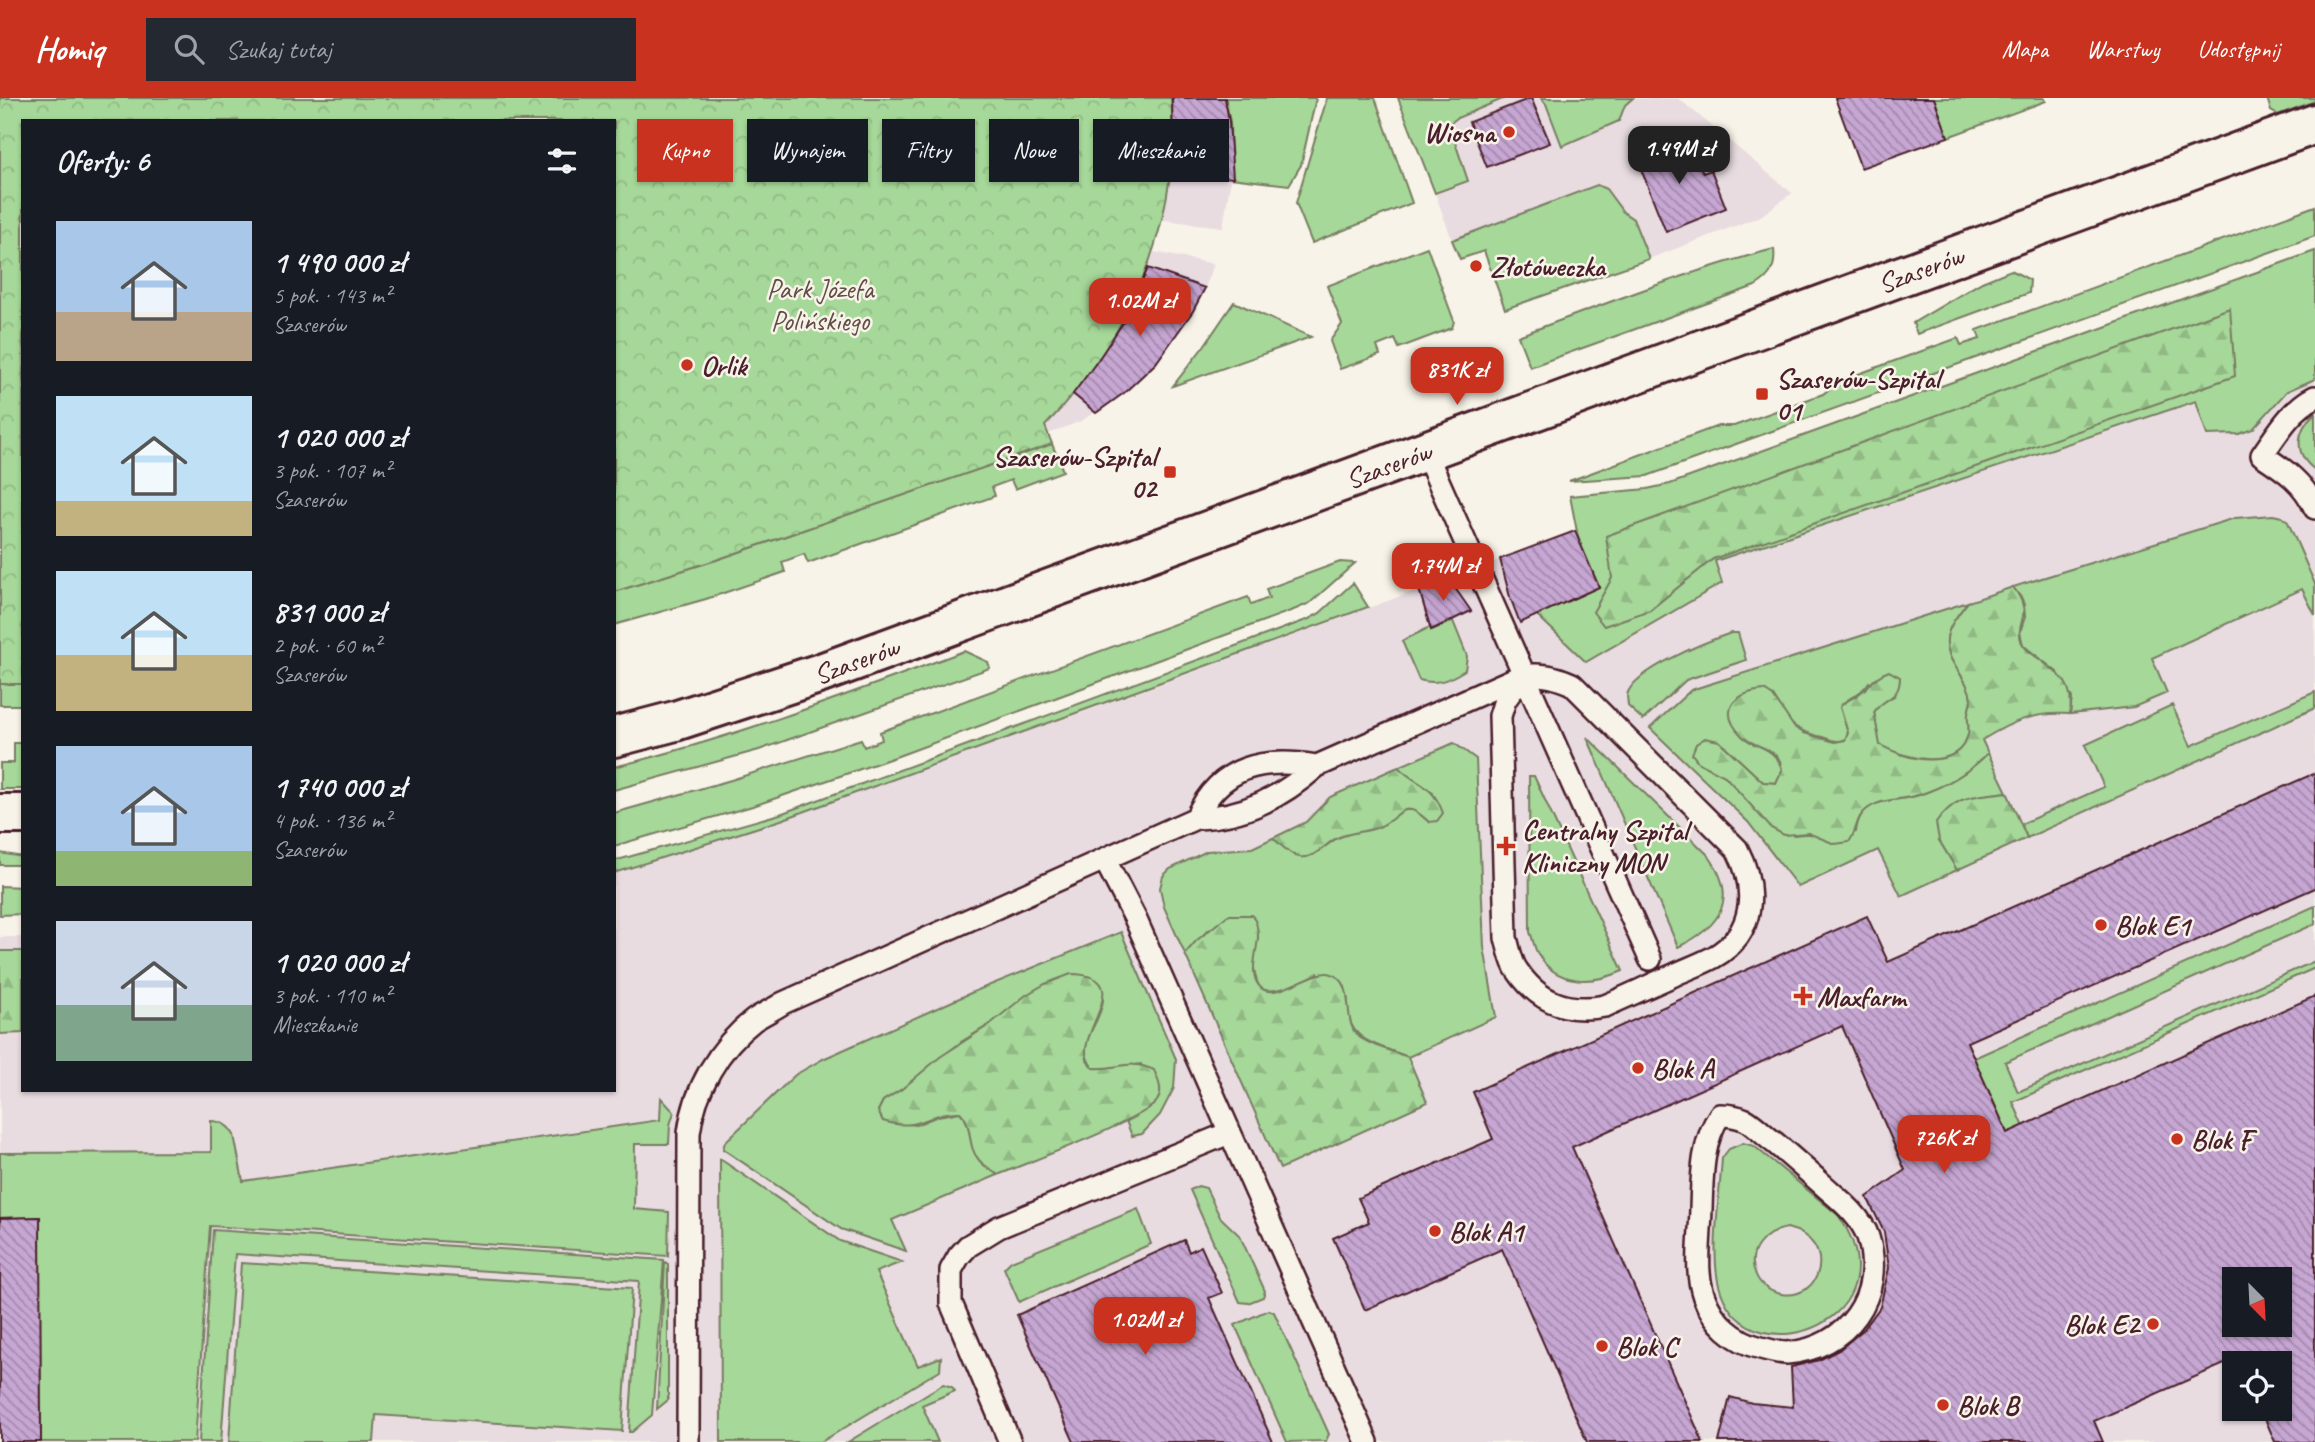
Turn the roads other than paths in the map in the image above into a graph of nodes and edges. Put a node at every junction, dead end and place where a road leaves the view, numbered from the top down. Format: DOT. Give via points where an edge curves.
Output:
graph roads {
  1 [pos="2315,124"];
  2 [pos="2315,397"];
  3 [pos="1425,451"];
  4 [pos="2315,508"];
  5 [pos="1523,675"];
  6 [pos="616,736"];
  7 [pos="1317,766"];
  8 [pos="0,814"];
  9 [pos="21,814"];
  10 [pos="1196,818"];
  11 [pos="1105,860"];
  12 [pos="1650,959"];
  13 [pos="1229,1133"];
  14 [pos="1867,1235"];
  15 [pos="688,1442"];
  16 [pos="1010,1442"];
  17 [pos="1367,1442"];
  1 -- 3 [label="street, Szaserów"];
  2 -- 4 [label="lane" via="2290,416 2262,455 2295,479"];
  3 -- 5 [label="lane"];
  3 -- 6 [label="street, Szaserów" via="821,673"];
  5 -- 5 [label="lane" via="1500,716 1506,938 1516,969 1552,1002 1589,1009 1715,957 1741,932 1748,915 1750,882 1737,849 1572,684 1553,676"];
  5 -- 7 [label="lane"];
  5 -- 12 [label="lane"];
  7 -- 10 [label="lane" via="1272,799 1245,811"];
  7 -- 10 [label="lane" via="1290,761 1256,765 1212,791"];
  8 -- 9 [label="street"];
  10 -- 11 [label="lane"];
  11 -- 13 [label="lane"];
  11 -- 15 [label="lane" via="783,1003 754,1021 717,1062 702,1084 689,1133"];
  13 -- 16 [label="lane" via="999,1227 959,1256 951,1270 951,1304"];
  13 -- 17 [label="lane"];
  14 -- 14 [label="lane" via="1849,1206 1765,1135 1744,1119 1720,1115 1705,1157 1698,1267 1704,1298 1720,1325 1746,1345 1784,1353 1820,1346 1838,1335 1869,1296 1873,1265"];
}
